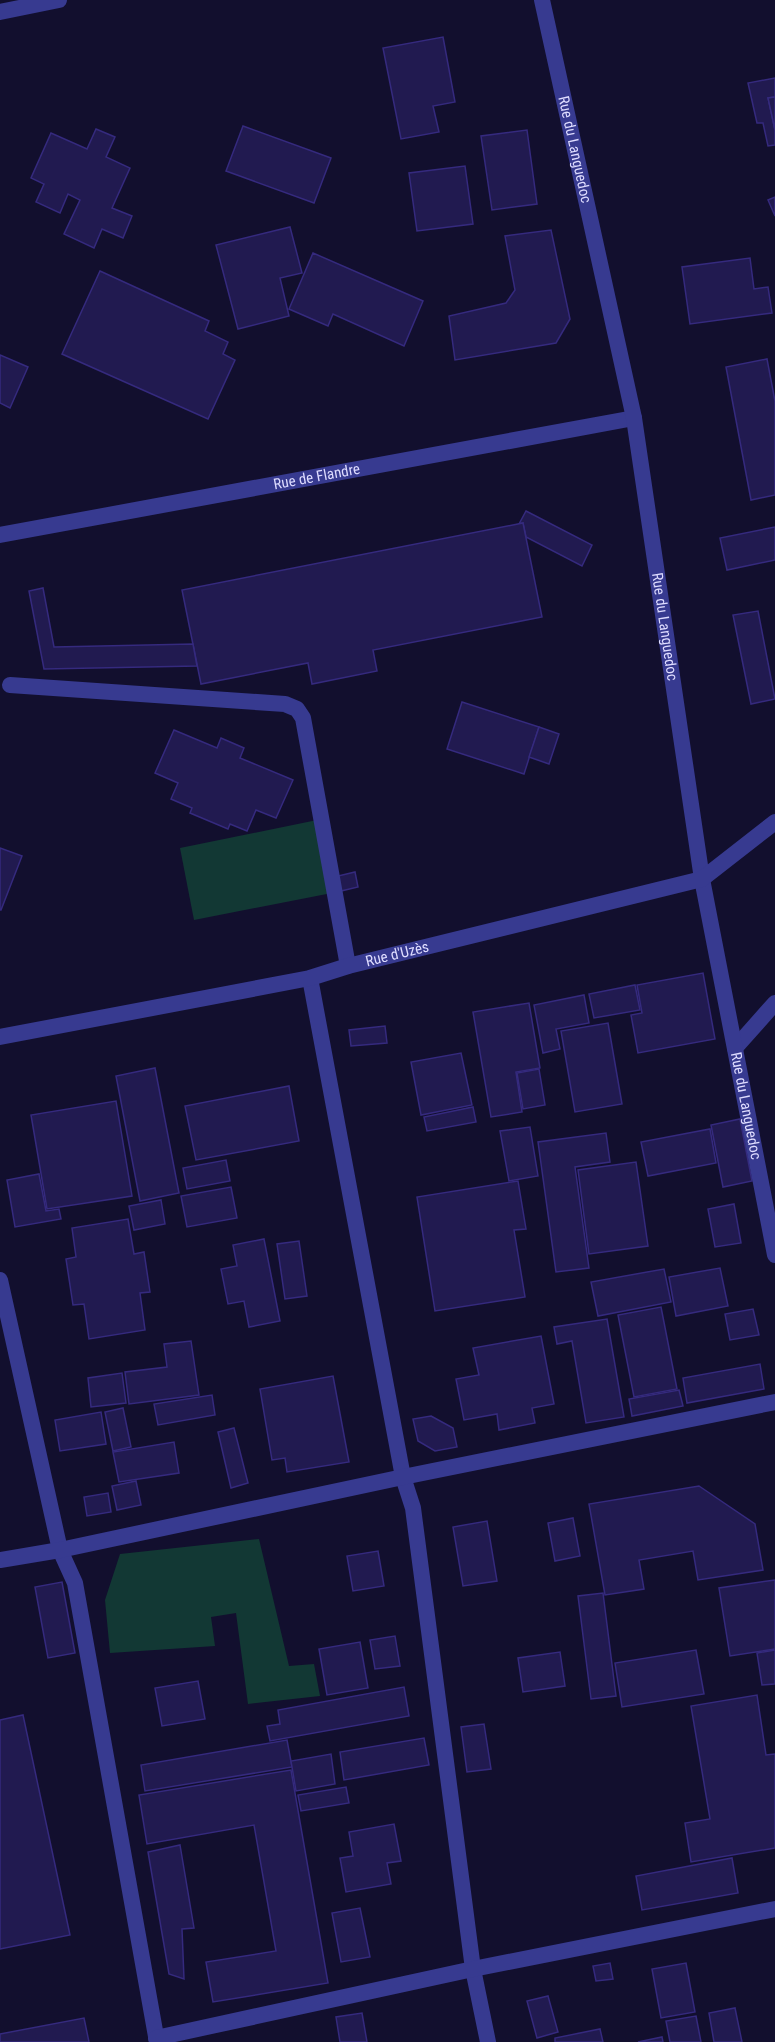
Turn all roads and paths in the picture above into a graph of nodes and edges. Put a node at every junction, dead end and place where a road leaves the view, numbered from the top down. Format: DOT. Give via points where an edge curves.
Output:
graph roads {
  1 [pos="59,0"];
  2 [pos="542,0"];
  3 [pos="0,12"];
  4 [pos="634,418"];
  5 [pos="0,535"];
  6 [pos="10,685"];
  7 [pos="775,822"];
  8 [pos="702,879"];
  9 [pos="348,966"];
  10 [pos="310,978"];
  11 [pos="775,1003"];
  12 [pos="0,1037"];
  13 [pos="735,1048"];
  14 [pos="775,1256"];
  15 [pos="0,1280"];
  16 [pos="775,1402"];
  17 [pos="404,1477"];
  18 [pos="60,1550"];
  19 [pos="0,1560"];
  20 [pos="775,1909"];
  21 [pos="472,1969"];
  22 [pos="157,2040"];
  23 [pos="488,2042"];
  1 -- 3 [label="street"];
  2 -- 4 [label="street, Rue du Languedoc"];
  4 -- 5 [label="street, Rue de Flandre"];
  4 -- 8 [label="street, Rue du Languedoc"];
  6 -- 9 [label="street" via="285,704 297,709 303,718"];
  7 -- 8 [label="street, Rue d'Uzès"];
  8 -- 9 [label="street, Rue d'Uzès"];
  8 -- 13 [label="street, Rue du Languedoc"];
  9 -- 10 [label="street, Rue d'Uzès"];
  10 -- 12 [label="street, Rue d'Uzès"];
  10 -- 17 [label="street"];
  11 -- 13 [label="street"];
  13 -- 14 [label="street, Rue du Languedoc"];
  15 -- 18 [label="street"];
  16 -- 17 [label="street"];
  17 -- 18 [label="street"];
  17 -- 21 [label="street" via="413,1508"];
  18 -- 19 [label="street"];
  18 -- 22 [label="street" via="75,1583"];
  20 -- 21 [label="street"];
  21 -- 22 [label="street"];
  21 -- 23 [label="street"];
}
